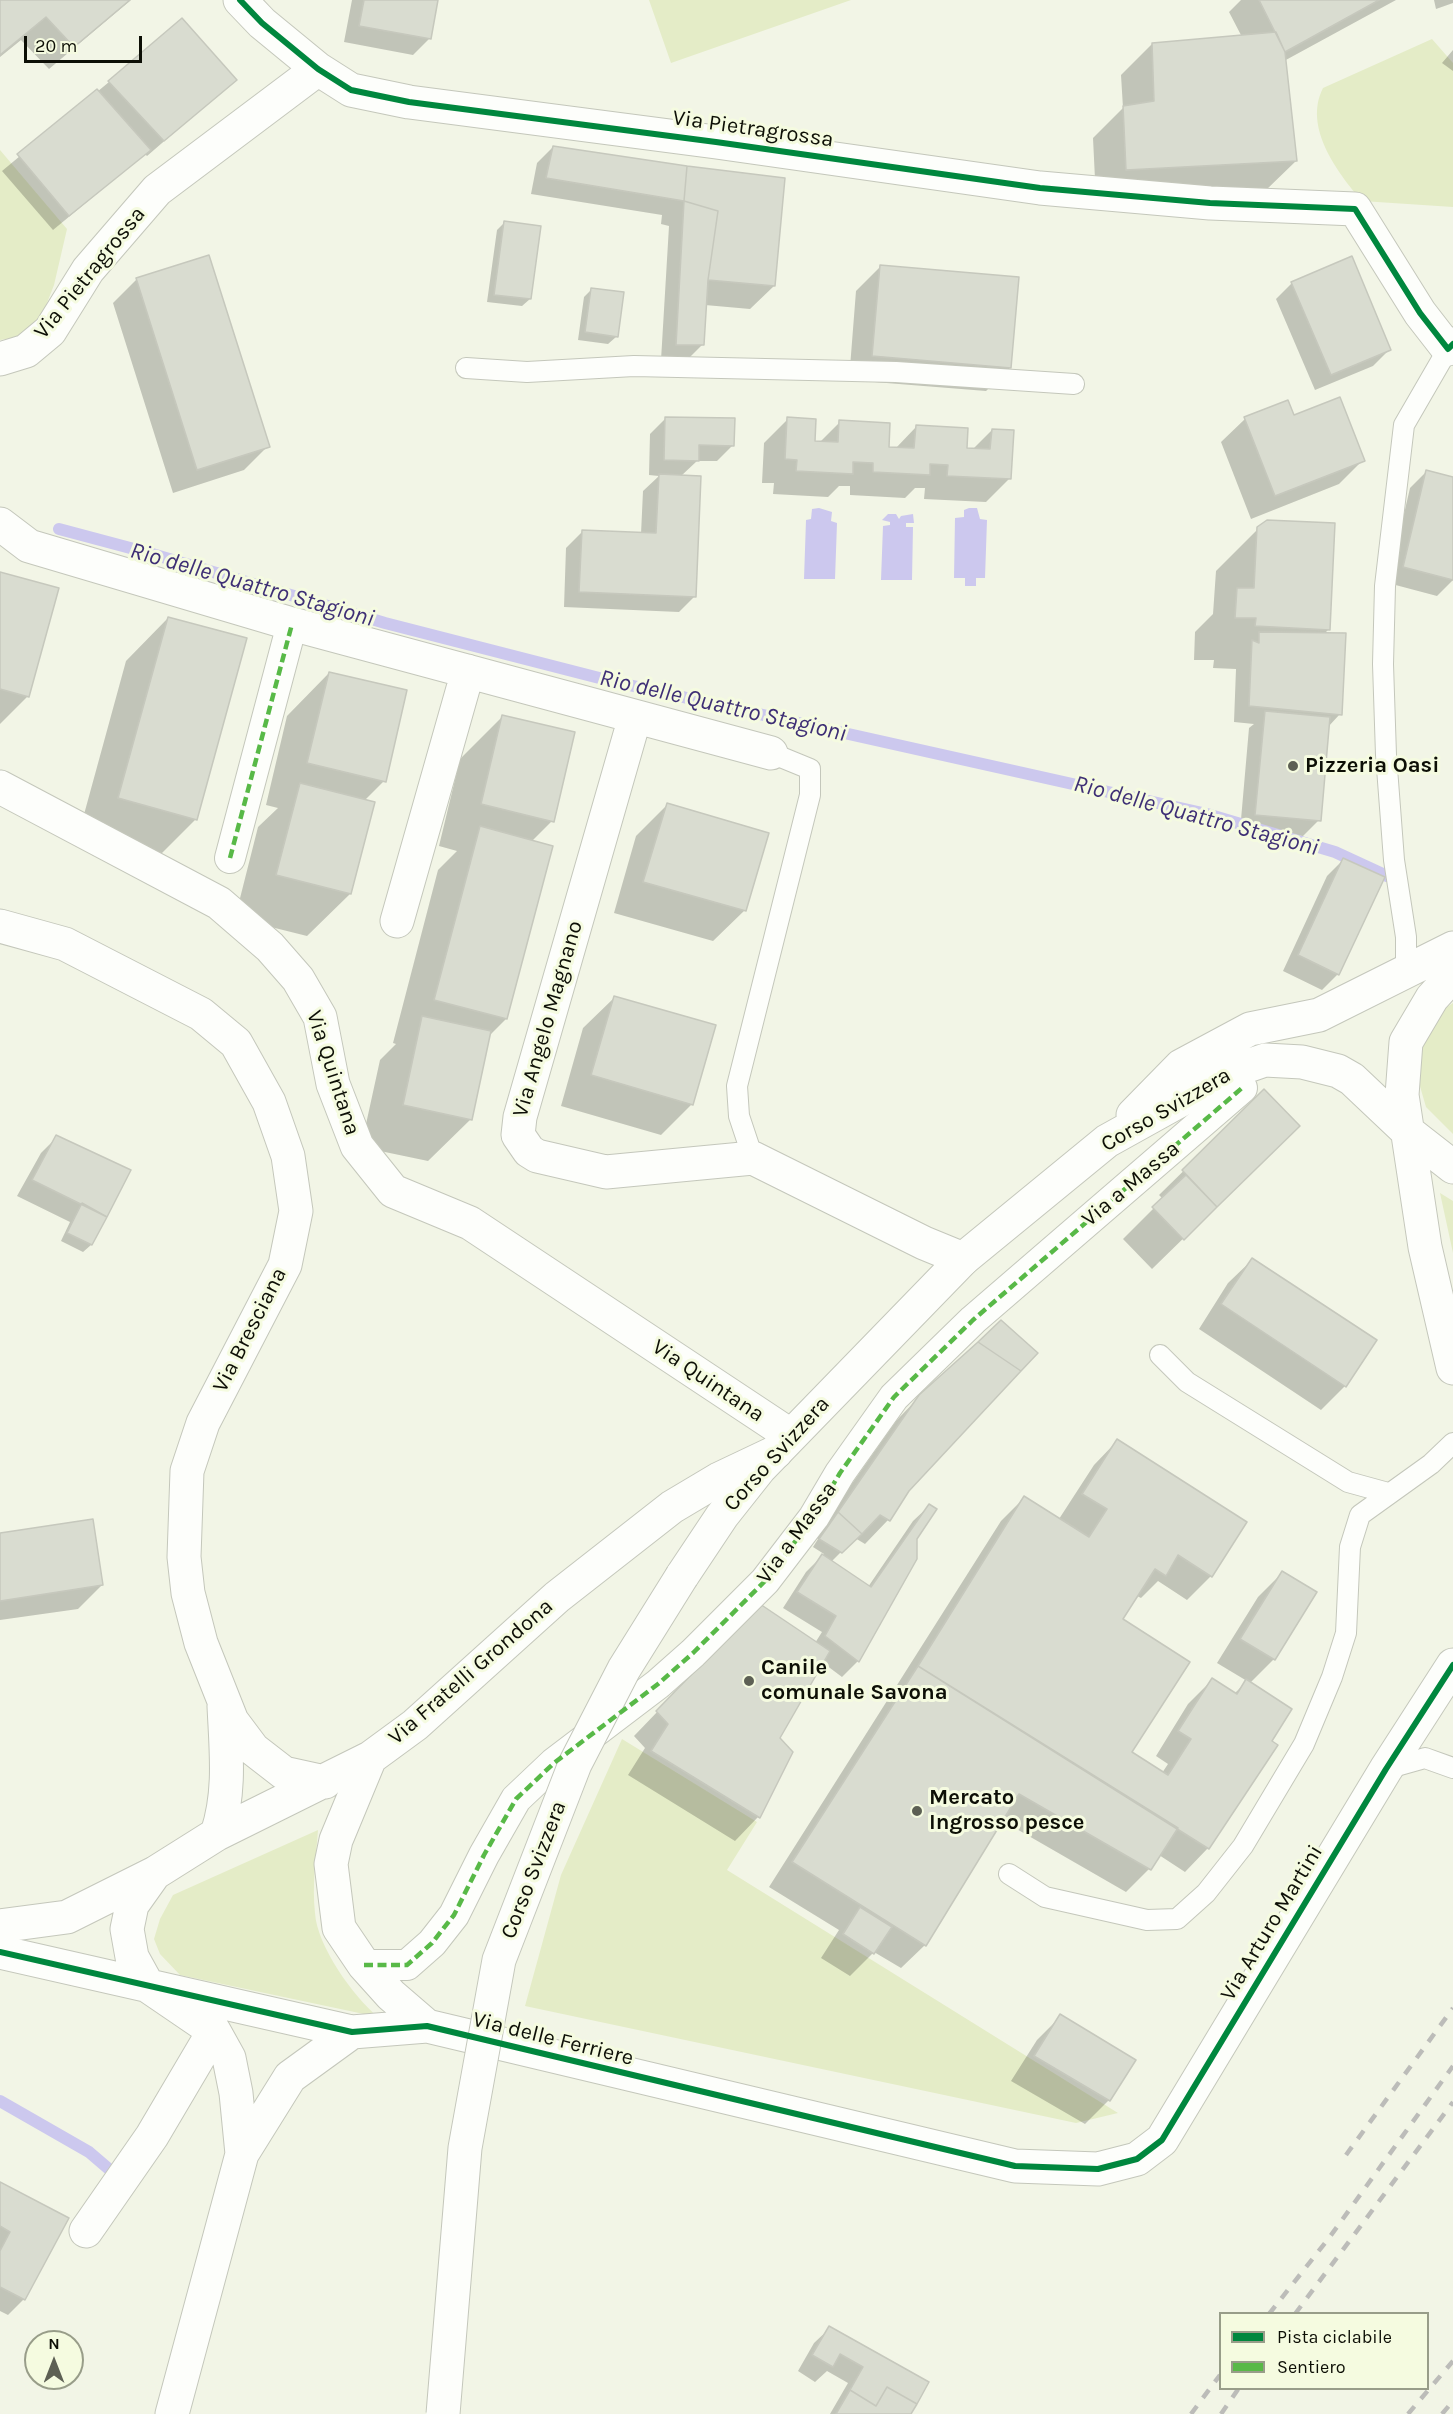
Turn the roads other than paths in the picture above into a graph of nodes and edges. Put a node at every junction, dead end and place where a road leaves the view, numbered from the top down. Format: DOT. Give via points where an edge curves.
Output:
graph roads {
  1 [pos="240,0"];
  2 [pos="318,69"];
  3 [pos="1451,346"];
  4 [pos="0,359"];
  5 [pos="466,368"];
  6 [pos="1074,384"];
  7 [pos="0,524"];
  8 [pos="292,624"];
  9 [pos="468,671"];
  10 [pos="635,717"];
  11 [pos="771,753"];
  12 [pos="0,787"];
  13 [pos="230,858"];
  14 [pos="397,921"];
  15 [pos="0,926"];
  16 [pos="1453,948"];
  17 [pos="1406,971"];
  18 [pos="1453,975"];
  19 [pos="1242,1088"];
  20 [pos="1407,1131"];
  21 [pos="1107,1141"];
  22 [pos="753,1158"];
  23 [pos="1453,1167"];
  24 [pos="963,1259"];
  25 [pos="1160,1355"];
  26 [pos="1453,1368"];
  27 [pos="1453,1443"];
  28 [pos="783,1444"];
  29 [pos="1388,1493"];
  30 [pos="1453,1665"];
  31 [pos="224,1705"];
  32 [pos="370,1758"];
  33 [pos="1453,1768"];
  34 [pos="1386,1769"];
  35 [pos="325,1782"];
  36 [pos="217,1834"];
  37 [pos="155,1873"];
  38 [pos="1009,1874"];
  39 [pos="0,1926"];
  40 [pos="0,1953"];
  41 [pos="364,1965"];
  42 [pos="148,1986"];
  43 [pos="427,2026"];
  44 [pos="214,2031"];
  45 [pos="352,2031"];
  46 [pos="242,2154"];
  47 [pos="1098,2169"];
  48 [pos="86,2231"];
  49 [pos="172,2414"];
  50 [pos="443,2414"];
  1 -- 2 [label="street, Via Pietragrossa"];
  2 -- 3 [label="street, Via Pietragrossa" via="351,90 409,102 1040,188 1210,203 1355,209 1420,313"];
  2 -- 4 [label="street, Via Pietragrossa" via="157,190 88,270 50,331 26,351"];
  3 -- 17 [label="lane" via="1404,425 1384,586 1386,755 1394,860 1406,937"];
  5 -- 6 [label="lane" via="527,372 634,366 896,372"];
  7 -- 8 [label="street" via="29,546"];
  8 -- 9 [label="street"];
  8 -- 13 [label="street"];
  9 -- 10 [label="street"];
  9 -- 14 [label="street"];
  10 -- 11 [label="street"];
  10 -- 22 [label="street, Via Angelo Magnano" via="518,1135 537,1156 606,1172"];
  11 -- 22 [label="lane" via="810,769 810,795 737,1086 740,1116"];
  12 -- 28 [label="street, Via Quintana" via="219,903 270,947 298,980 320,1017 333,1084 357,1146 393,1191 470,1223"];
  15 -- 31 [label="street, Via Bresciana" via="65,944 201,1014 236,1043 269,1102 288,1156 296,1211 285,1265 203,1423 187,1471 183,1534 188,1593"];
  16 -- 17 [label="street"];
  17 -- 21 [label="street" via="1319,1015 1250,1029 1181,1066"];
  18 -- 20 [label="street" via="1432,998 1406,1042 1402,1095"];
  19 -- 41 [label="street, Via a Massa" via="973,1320 894,1397 814,1517 765,1581 658,1684 554,1763 516,1799 454,1915 432,1943 407,1965"];
  20 -- 21 [label="street, Corso Svizzera" via="1352,1079 1338,1071 1302,1062 1265,1060 1233,1071"];
  20 -- 23 [label="street, Corso Svizzera"];
  20 -- 26 [label="street" via="1425,1247"];
  21 -- 24 [label="street, Corso Svizzera"];
  22 -- 24 [label="street"];
  24 -- 28 [label="street, Corso Svizzera"];
  25 -- 29 [label="lane" via="1187,1382 1348,1482"];
  27 -- 29 [label="lane" via="1431,1464"];
  28 -- 32 [label="street, Via Fratelli Grondona" via="672,1508 557,1597 415,1725"];
  28 -- 50 [label="street, Corso Svizzera, bridge" via="722,1516 624,1669 575,1764 500,1960 465,2148"];
  29 -- 38 [label="lane" via="1360,1515 1350,1547 1346,1633 1304,1744 1243,1846 1206,1893 1178,1919 1147,1920 1045,1897"];
  30 -- 34 [label="street, Via Arturo Martini"];
  31 -- 35 [label="street, Via Bresciana" via="253,1749 284,1773"];
  31 -- 36 [label="street, Via Bresciana" via="227,1786"];
  32 -- 35 [label="street, Via Fratelli Grondona"];
  32 -- 41 [label="street" via="336,1840 332,1864 339,1928"];
  33 -- 34 [label="lane" via="1425,1758"];
  34 -- 47 [label="street, Via Arturo Martini" via="1162,2140 1137,2159"];
  35 -- 36 [label="street, Via Fratelli Grondona"];
  36 -- 37 [label="street, Via Fratelli Grondona"];
  37 -- 39 [label="street, Via Fratelli Grondona" via="67,1917"];
  37 -- 42 [label="street, Via Fratelli Grondona" via="132,1905 127,1929 132,1958"];
  40 -- 42 [label="street, Via delle Ferriere"];
  41 -- 43 [label="street"];
  42 -- 44 [label="street, Via delle Ferriere"];
  42 -- 45 [label="street, Via delle Ferriere"];
  43 -- 45 [label="street, Via delle Ferriere"];
  43 -- 47 [label="street, Via delle Ferriere" via="1015,2166"];
  44 -- 46 [label="street, Via delle Ferriere" via="229,2058"];
  44 -- 48 [label="street" via="152,2136"];
  45 -- 46 [label="street" via="290,2077"];
  46 -- 49 [label="street, Via delle Ferriere"];
}
